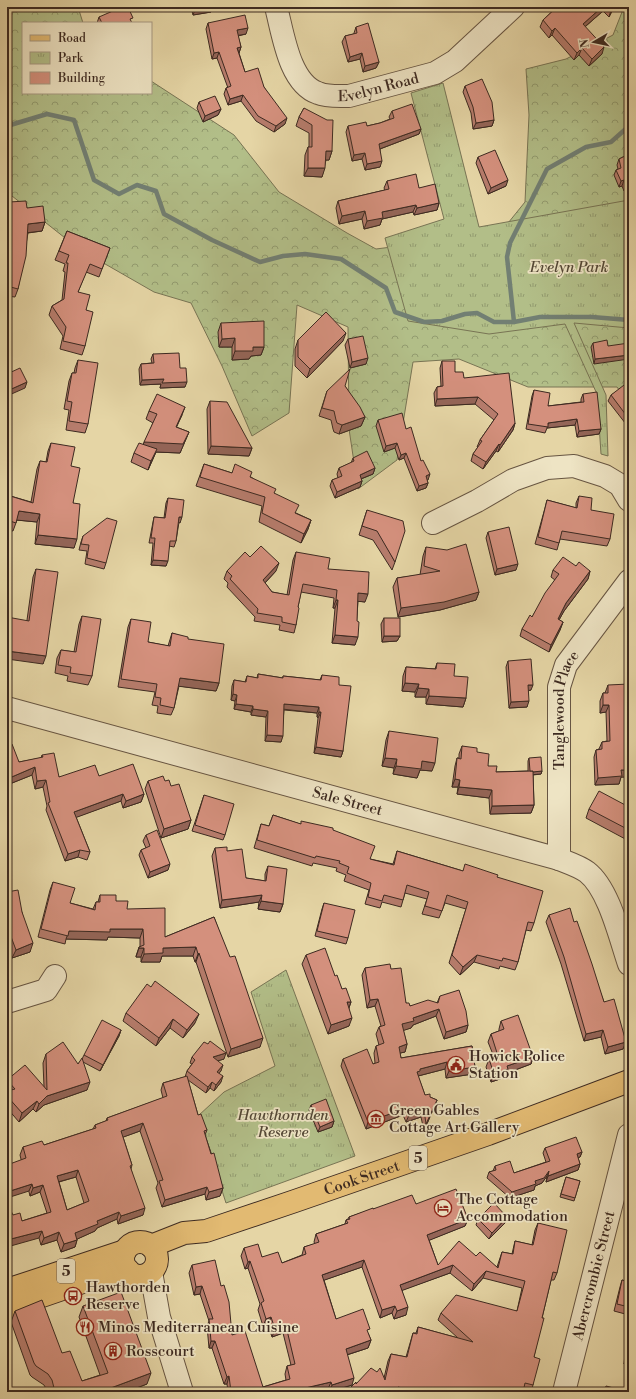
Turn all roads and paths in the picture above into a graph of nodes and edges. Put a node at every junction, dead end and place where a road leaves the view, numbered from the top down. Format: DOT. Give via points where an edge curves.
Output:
graph roads {
  1 [pos="276,7"];
  2 [pos="513,7"];
  3 [pos="629,500"];
  4 [pos="434,523"];
  5 [pos="629,581"];
  6 [pos="7,708"];
  7 [pos="559,859"];
  8 [pos="629,964"];
  9 [pos="55,976"];
  10 [pos="7,1002"];
  11 [pos="629,1082"];
  12 [pos="629,1135"];
  13 [pos="141,1262"];
  14 [pos="7,1290"];
  15 [pos="7,1308"];
  16 [pos="182,1392"];
  17 [pos="564,1392"];
  1 -- 2 [label="street, Evelyn Road" via="291,62 304,84 318,93 349,96 435,74 454,61"];
  3 -- 4 [label="street" via="620,486 605,476 574,466 547,468 513,480"];
  5 -- 7 [label="street, Tanglewood Place" via="566,665 559,687"];
  6 -- 7 [label="street, Sale Street"];
  7 -- 8 [label="street, Sale Street" via="582,868 595,880 608,902"];
  9 -- 10 [label="street" via="46,990"];
  11 -- 13 [label="main road, Cook Street / 5" via="488,1134 206,1231 188,1244"];
  12 -- 17 [label="street, Abercrombie Street"];
  13 -- 14 [label="main road, Cook Street / 5"];
  13 -- 15 [label="main road, Cook Street / 5"];
  13 -- 16 [label="street"];
}
